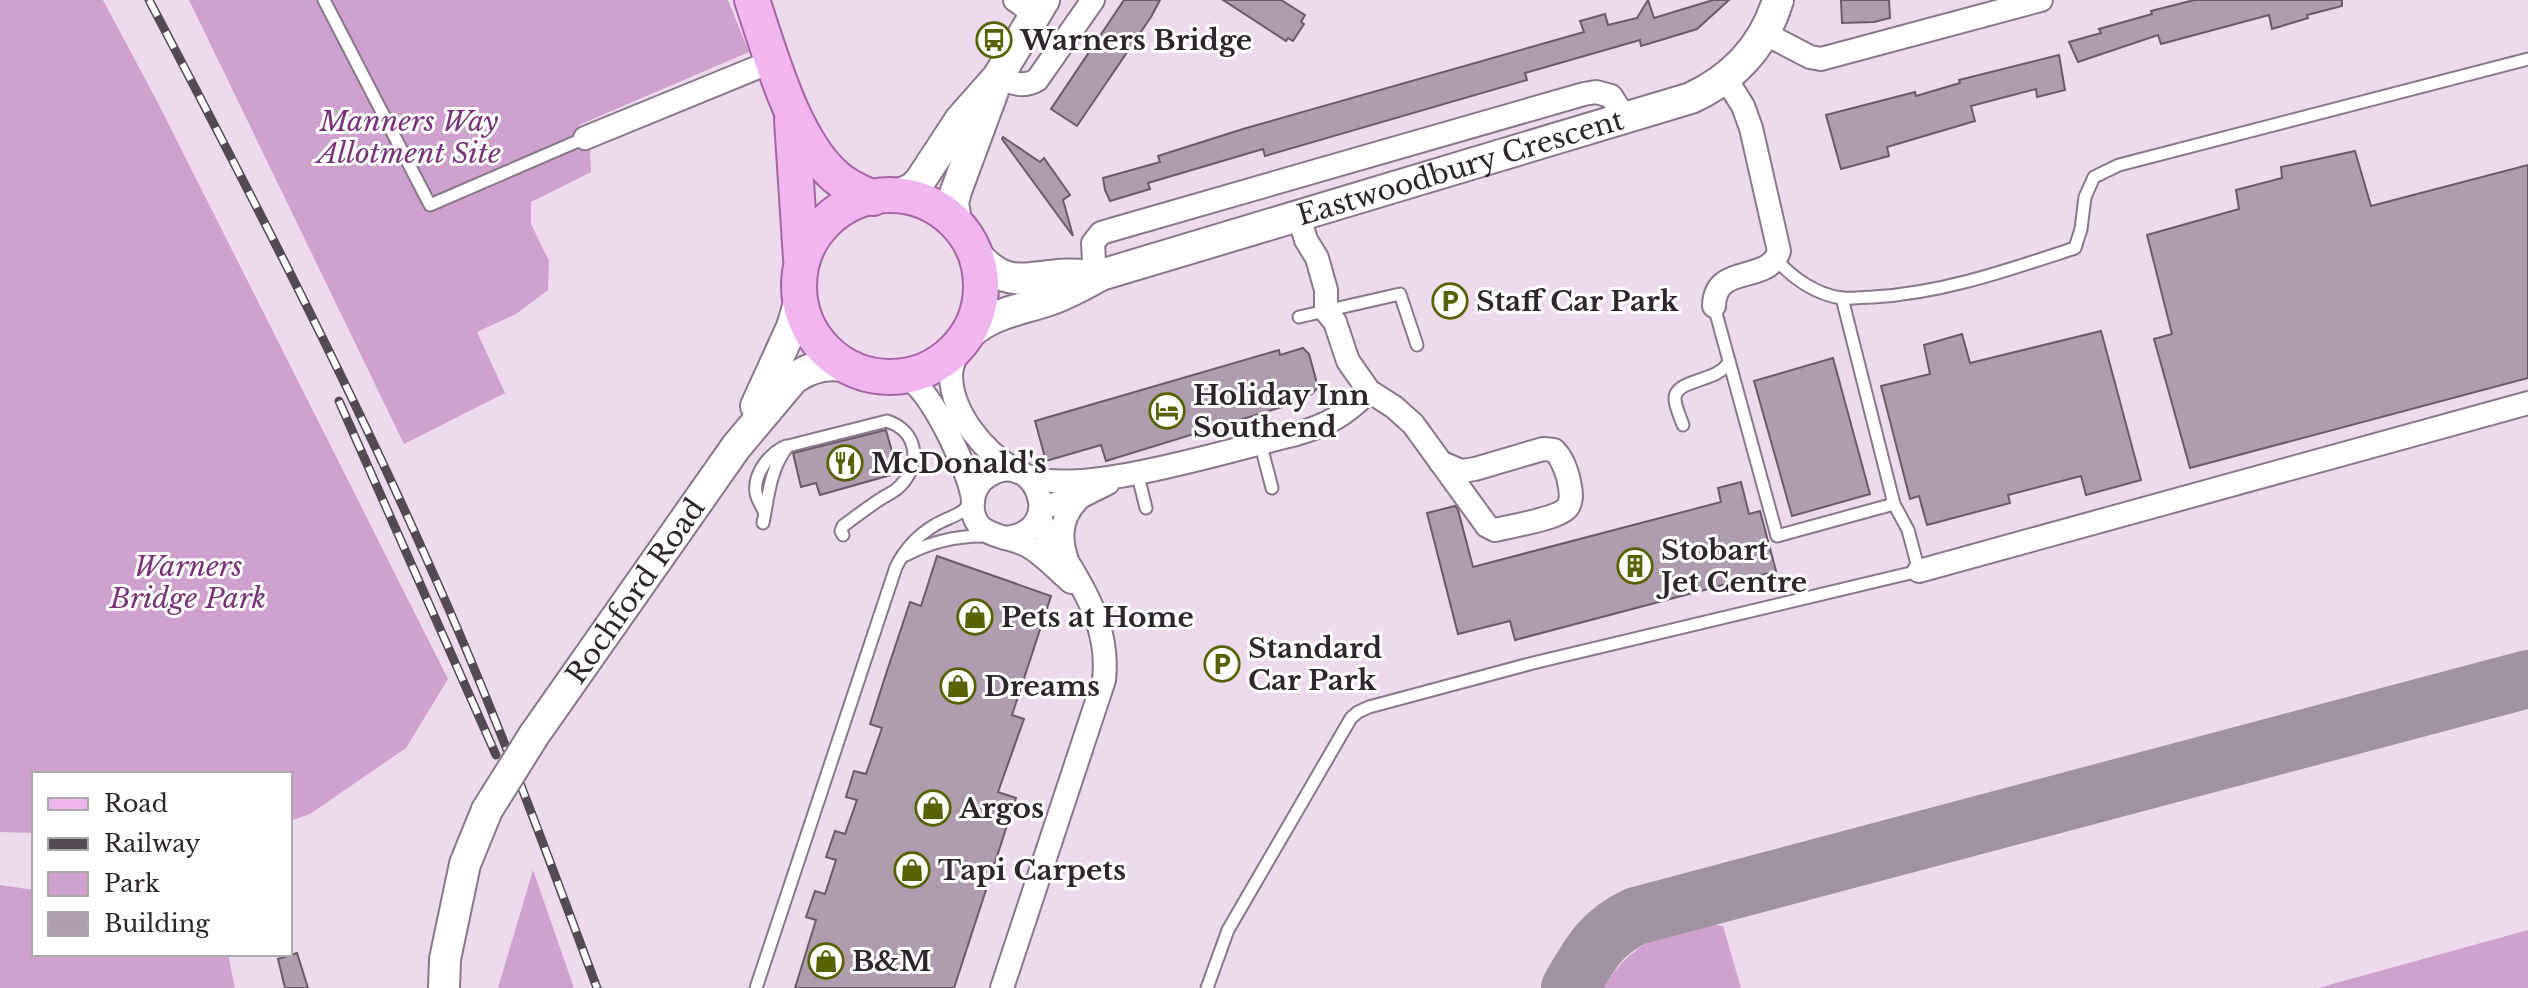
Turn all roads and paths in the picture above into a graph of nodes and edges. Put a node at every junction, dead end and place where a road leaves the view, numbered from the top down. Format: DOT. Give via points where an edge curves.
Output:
graph roads {
  1 [pos="324,0"];
  2 [pos="752,0"];
  3 [pos="1093,0"];
  4 [pos="1778,0"];
  5 [pos="2041,0"];
  6 [pos="1031,5"];
  7 [pos="1764,33"];
  8 [pos="2528,59"];
  9 [pos="773,61"];
  10 [pos="998,77"];
  11 [pos="1726,79"];
  12 [pos="791,109"];
  13 [pos="1621,120"];
  14 [pos="585,138"];
  15 [pos="884,197"];
  16 [pos="956,221"];
  17 [pos="1303,228"];
  18 [pos="1774,247"];
  19 [pos="974,252"];
  20 [pos="801,263"];
  21 [pos="1101,275"];
  22 [pos="1842,298"];
  23 [pos="799,303"];
  24 [pos="1714,306"];
  25 [pos="1326,311"];
  26 [pos="1299,317"];
  27 [pos="964,341"];
  28 [pos="1417,345"];
  29 [pos="1729,361"];
  30 [pos="853,367"];
  31 [pos="894,375"];
  32 [pos="1363,384"];
  33 [pos="2528,403"];
  34 [pos="1683,425"];
  35 [pos="1260,442"];
  36 [pos="736,447"];
  37 [pos="1440,462"];
  38 [pos="1023,474"];
  39 [pos="1128,474"];
  40 [pos="1272,488"];
  41 [pos="1084,495"];
  42 [pos="973,500"];
  43 [pos="1894,504"];
  44 [pos="1146,508"];
  45 [pos="1040,512"];
  46 [pos="764,519"];
  47 [pos="843,535"];
  48 [pos="999,537"];
  49 [pos="1067,559"];
  50 [pos="896,567"];
  51 [pos="1919,571"];
  52 [pos="1084,593"];
  53 [pos="444,988"];
  54 [pos="756,988"];
  55 [pos="1002,988"];
  56 [pos="1207,988"];
  1 -- 14 [label="lane" via="430,205"];
  2 -- 9 [label="main road"];
  3 -- 10 [label="street" via="1037,80 1018,85"];
  4 -- 7 [label="street, Eastwoodbury Crescent"];
  5 -- 7 [label="street" via="1821,59"];
  6 -- 10 [label="street"];
  7 -- 11 [label="street, Eastwoodbury Crescent"];
  8 -- 22 [label="lane" via="2119,165 2094,177 2075,248 1910,295"];
  9 -- 12 [label="main road"];
  9 -- 14 [label="street"];
  10 -- 15 [label="street" via="960,120 920,181"];
  10 -- 16 [label="street" via="956,191"];
  11 -- 13 [label="street, Eastwoodbury Crescent" via="1691,98"];
  11 -- 18 [label="street" via="1751,128"];
  12 -- 15 [label="main road" via="834,176 848,187"];
  12 -- 20 [label="main road"];
  13 -- 17 [label="street, Eastwoodbury Crescent"];
  13 -- 21 [label="street" via="1611,96 1584,94 1101,233 1093,243"];
  15 -- 16 [label="main road" via="927,203"];
  15 -- 20 [label="main road" via="835,214 815,231"];
  16 -- 19 [label="main road"];
  17 -- 21 [label="street, Eastwoodbury Crescent"];
  17 -- 25 [label="street" via="1326,290"];
  18 -- 22 [label="lane" via="1792,277"];
  18 -- 24 [label="street" via="1758,259 1718,270 1708,283"];
  19 -- 21 [label="street, Eastwoodbury Crescent" via="1010,279"];
  19 -- 27 [label="main road" via="981,292 976,319"];
  20 -- 23 [label="main road"];
  21 -- 27 [label="street, Eastwoodbury Crescent" via="1050,300 993,318"];
  22 -- 43 [label="lane"];
  23 -- 30 [label="main road" via="820,344"];
  23 -- 36 [label="street, Rochford Road"];
  24 -- 29 [label="lane"];
  25 -- 26 [label="lane"];
  25 -- 28 [label="lane" via="1400,294"];
  25 -- 32 [label="street"];
  27 -- 31 [label="main road" via="923,370"];
  27 -- 38 [label="street" via="951,376 959,409 993,453"];
  29 -- 34 [label="lane" via="1721,373 1677,391"];
  29 -- 43 [label="lane" via="1777,536"];
  30 -- 31 [label="main road"];
  30 -- 36 [label="street, Rochford Road" via="823,365 803,372"];
  31 -- 42 [label="street" via="911,380 928,399 968,477"];
  32 -- 35 [label="street" via="1342,416"];
  32 -- 37 [label="street" via="1413,424"];
  33 -- 51 [label="street"];
  35 -- 39 [label="street"];
  35 -- 40 [label="lane"];
  36 -- 53 [label="street, Rochford Road, bridge" via="487,810 465,864"];
  37 -- 37 [label="street" via="1495,530 1555,515 1570,503 1566,470 1554,450 1461,471"];
  38 -- 39 [label="street" via="1042,480"];
  38 -- 42 [label="street" via="1002,470 987,476"];
  38 -- 45 [label="street" via="1038,490"];
  39 -- 41 [label="street"];
  39 -- 44 [label="lane"];
  41 -- 45 [label="street"];
  41 -- 49 [label="street" via="1063,526"];
  42 -- 48 [label="street" via="978,523"];
  42 -- 50 [label="lane" via="916,539"];
  43 -- 51 [label="lane" via="1908,530"];
  45 -- 48 [label="street" via="1023,534"];
  45 -- 49 [label="street" via="1047,536"];
  46 -- 47 [label="lane" via="767,495 785,449 887,421 902,426 914,450 911,470 900,486 843,526"];
  48 -- 50 [label="lane" via="935,542 905,555"];
  48 -- 52 [label="street" via="1027,545"];
  49 -- 52 [label="street"];
  50 -- 54 [label="lane"];
  51 -- 56 [label="lane" via="1533,663 1358,712 1228,930"];
  52 -- 55 [label="street" via="1103,636 1104,680"];
}
